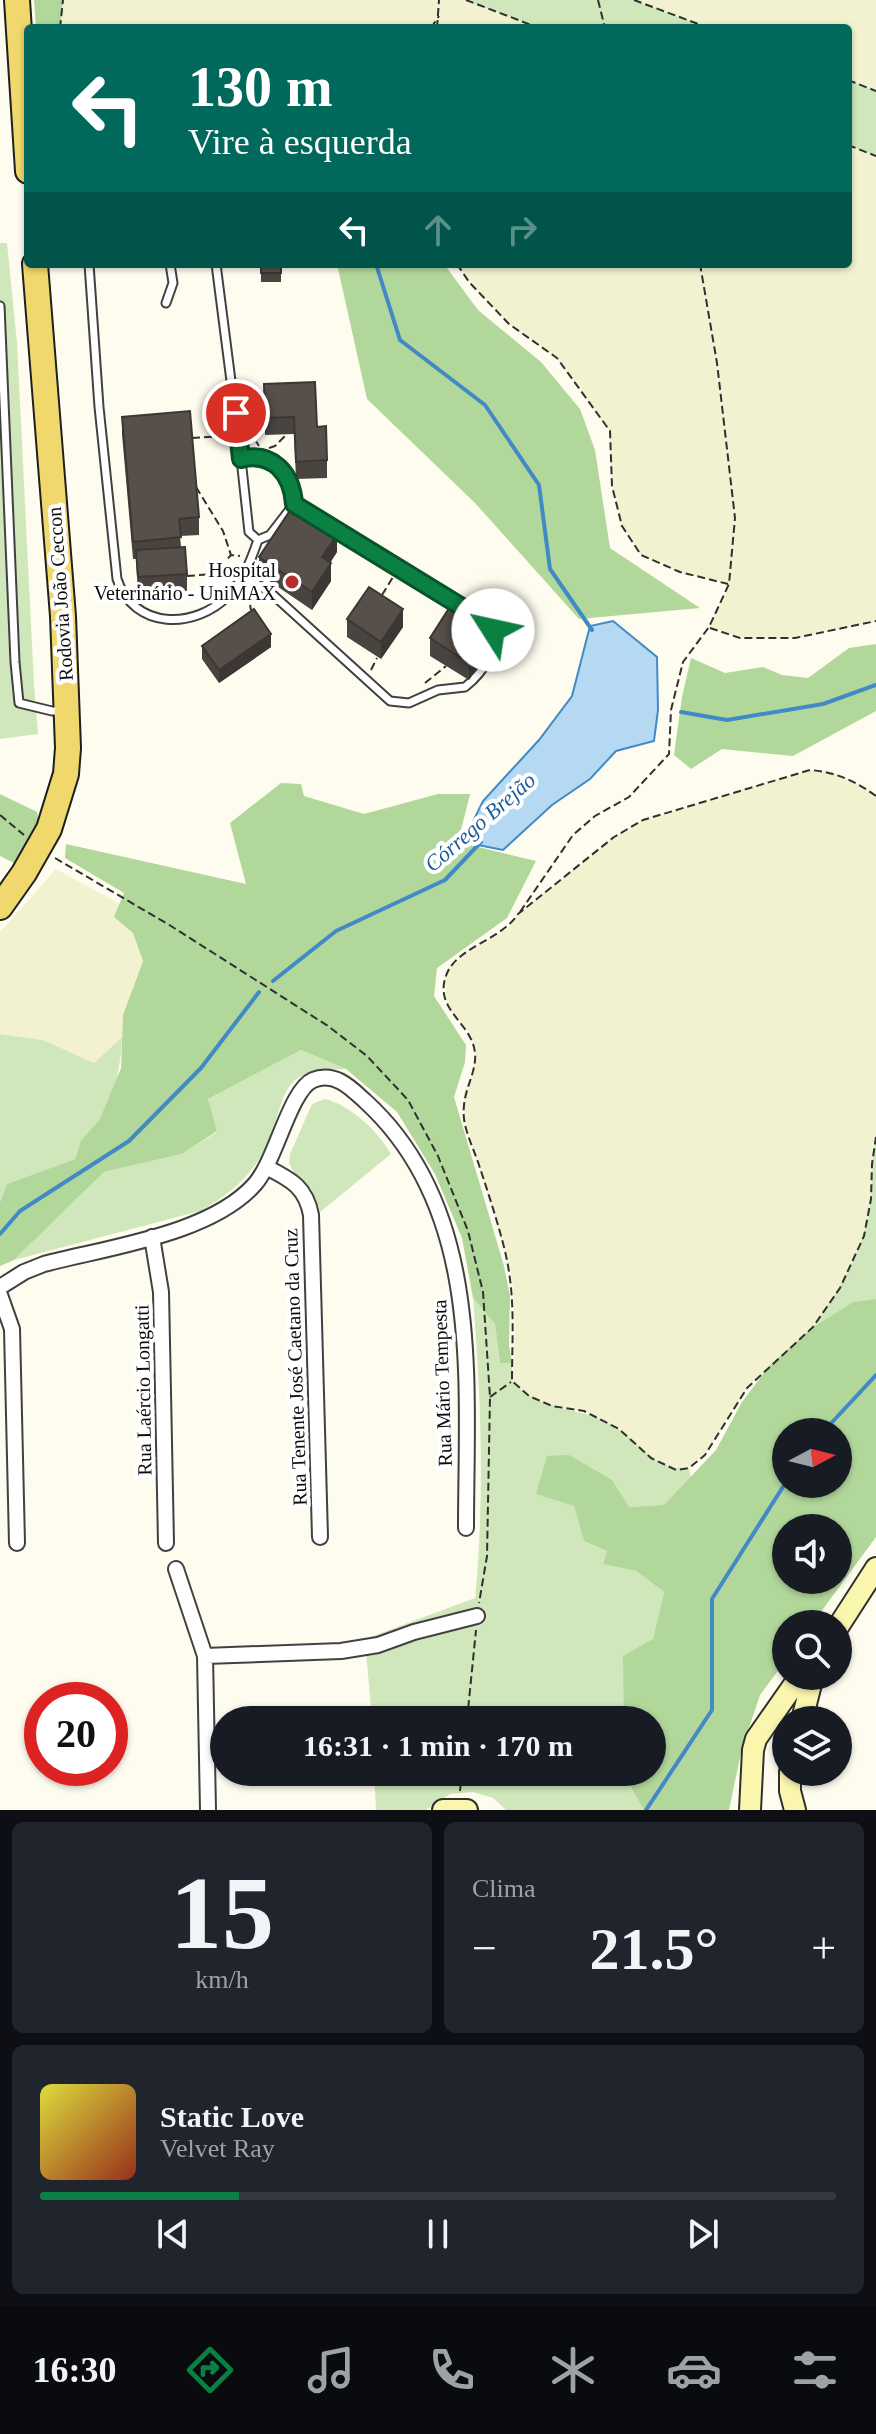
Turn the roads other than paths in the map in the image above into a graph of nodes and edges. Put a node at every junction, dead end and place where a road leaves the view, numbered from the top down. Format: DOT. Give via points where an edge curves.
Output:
graph roads {
  1 [pos="17,0"];
  2 [pos="24,77"];
  3 [pos="35,268"];
  4 [pos="89,268"];
  5 [pos="171,268"];
  6 [pos="217,268"];
  7 [pos="166,303"];
  8 [pos="0,306"];
  9 [pos="241,459"];
  10 [pos="294,504"];
  11 [pos="258,540"];
  12 [pos="244,576"];
  13 [pos="68,711"];
  14 [pos="0,907"];
  15 [pos="268,1168"];
  16 [pos="152,1237"];
  17 [pos="0,1287"];
  18 [pos="0,1295"];
  19 [pos="466,1528"];
  20 [pos="320,1537"];
  21 [pos="17,1543"];
  22 [pos="166,1543"];
  23 [pos="876,1568"];
  24 [pos="176,1569"];
  25 [pos="849,1610"];
  26 [pos="477,1616"];
  27 [pos="205,1656"];
  28 [pos="790,1690"];
  29 [pos="790,1786"];
  30 [pos="208,1810"];
  31 [pos="750,1810"];
  32 [pos="795,1810"];
  1 -- 2 [label="main road"];
  3 -- 13 [label="main road, Rodovia João Ceccon"];
  4 -- 12 [label="lane" via="121,593 142,613 179,619 220,603"];
  5 -- 7 [label="lane" via="173,283"];
  6 -- 9 [label="lane"];
  8 -- 13 [label="lane" via="19,703"];
  9 -- 10 [label="lane" via="262,457 280,467 291,484"];
  9 -- 11 [label="lane" via="246,527"];
  10 -- 11 [label="lane" via="270,535"];
  10 -- 12 [label="lane" via="488,623 493,630 491,653 469,685 438,690 409,703 390,701 271,593"];
  11 -- 12 [label="lane"];
  13 -- 14 [label="main road, Rodovia João Ceccon" via="66,774 53,817"];
  15 -- 16 [label="street, Rua Mário Tempesta" via="226,1210"];
  15 -- 19 [label="street, Rua Mário Tempesta" via="300,1091 326,1077 347,1085 387,1121 407,1150 443,1222 462,1306"];
  15 -- 20 [label="street, Rua Tenente José Caetano da Cruz" via="304,1192 311,1215"];
  16 -- 17 [label="street, Rua Mário Tempesta" via="44,1264"];
  16 -- 22 [label="street, Rua Laércio Longatti" via="161,1292"];
  18 -- 21 [label="street" via="12,1329"];
  23 -- 25 [label="street"];
  24 -- 27 [label="street"];
  26 -- 27 [label="street" via="341,1651"];
  27 -- 30 [label="street"];
  28 -- 31 [label="street" via="756,1739"];
  29 -- 32 [label="street"];
}
